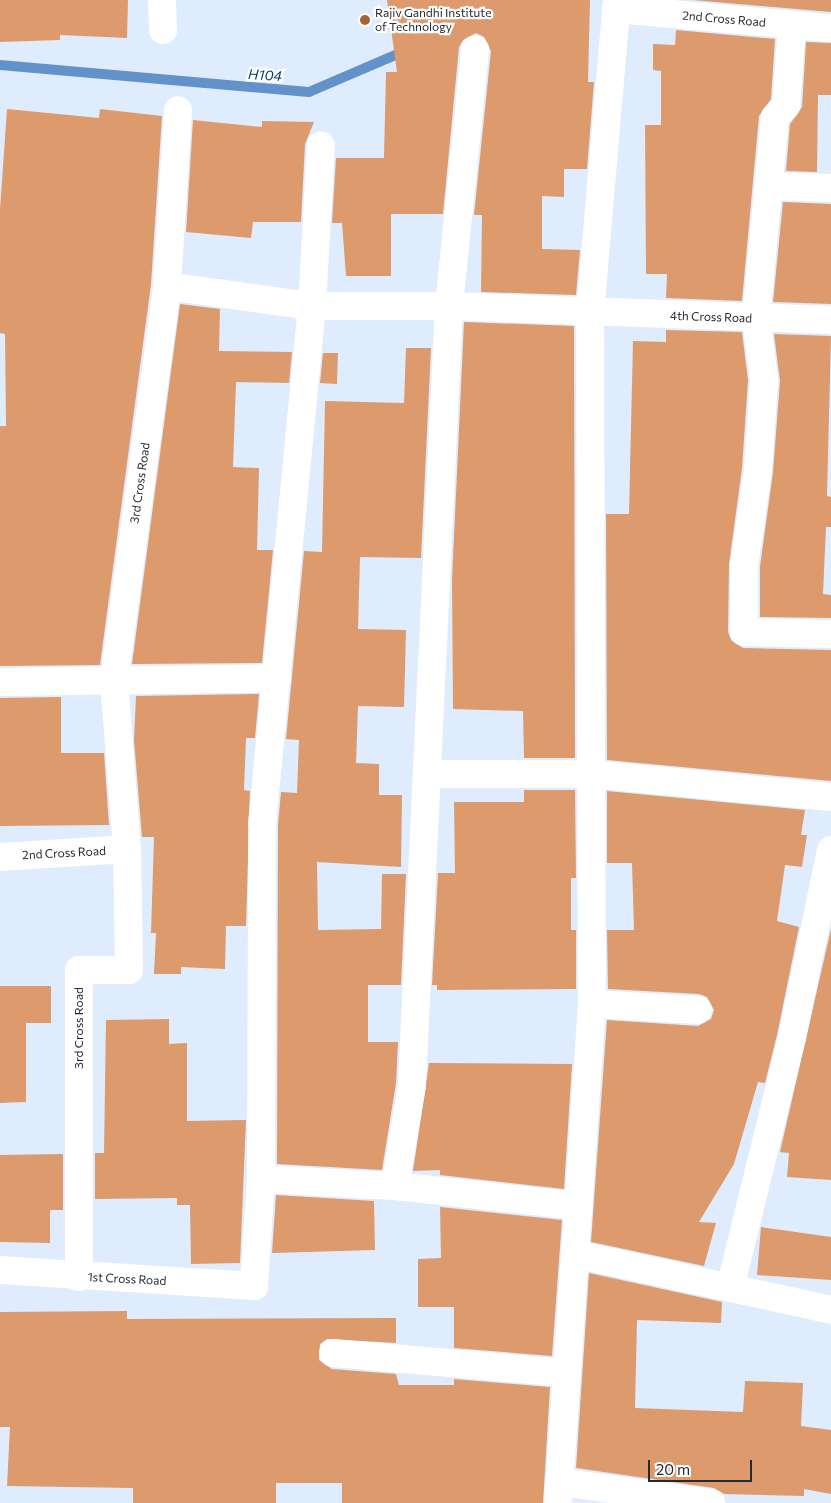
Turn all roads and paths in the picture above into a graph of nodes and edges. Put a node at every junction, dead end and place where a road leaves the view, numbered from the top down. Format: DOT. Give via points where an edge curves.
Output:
graph roads {
  1 [pos="162,0"];
  2 [pos="617,4"];
  3 [pos="792,25"];
  4 [pos="831,28"];
  5 [pos="163,30"];
  6 [pos="475,49"];
  7 [pos="178,110"];
  8 [pos="321,145"];
  9 [pos="769,186"];
  10 [pos="831,188"];
  11 [pos="166,286"];
  12 [pos="312,306"];
  13 [pos="449,306"];
  14 [pos="590,314"];
  15 [pos="756,318"];
  16 [pos="831,320"];
  17 [pos="831,634"];
  18 [pos="278,678"];
  19 [pos="114,680"];
  20 [pos="0,682"];
  21 [pos="429,774"];
  22 [pos="591,774"];
  23 [pos="831,797"];
  24 [pos="127,849"];
  25 [pos="831,850"];
  26 [pos="0,857"];
  27 [pos="592,1004"];
  28 [pos="698,1010"];
  29 [pos="261,1179"];
  30 [pos="394,1186"];
  31 [pos="579,1206"];
  32 [pos="575,1254"];
  33 [pos="0,1270"];
  34 [pos="79,1276"];
  35 [pos="730,1288"];
  36 [pos="831,1310"];
  37 [pos="333,1352"];
  38 [pos="565,1373"];
  39 [pos="559,1492"];
  40 [pos="712,1503"];
  1 -- 5 [label="street"];
  2 -- 3 [label="street, 2nd Cross Road"];
  2 -- 14 [label="street"];
  3 -- 4 [label="street, 2nd Cross Road"];
  3 -- 9 [label="street" via="786,106 775,117"];
  6 -- 13 [label="street"];
  7 -- 11 [label="street, 3rd Cross Road"];
  8 -- 12 [label="street"];
  9 -- 10 [label="street"];
  9 -- 15 [label="street"];
  11 -- 12 [label="street, 4th Cross Road"];
  11 -- 19 [label="street, 3rd Cross Road"];
  12 -- 13 [label="street, 4th Cross Road"];
  12 -- 18 [label="street"];
  13 -- 14 [label="street, 4th Cross Road"];
  13 -- 21 [label="street"];
  14 -- 15 [label="street, 4th Cross Road"];
  14 -- 22 [label="street"];
  15 -- 16 [label="street, 4th Cross Road"];
  15 -- 17 [label="street" via="764,380 758,470 744,566 744,632"];
  18 -- 19 [label="street"];
  18 -- 29 [label="street" via="262,824"];
  19 -- 20 [label="street"];
  19 -- 24 [label="street, 3rd Cross Road"];
  21 -- 22 [label="street"];
  21 -- 30 [label="street" via="412,1085"];
  22 -- 23 [label="street"];
  22 -- 27 [label="street"];
  24 -- 26 [label="street, 2nd Cross Road"];
  24 -- 34 [label="street, 3rd Cross Road" via="129,970 79,970"];
  25 -- 35 [label="street" via="792,1038"];
  27 -- 28 [label="street"];
  27 -- 31 [label="street"];
  29 -- 30 [label="street"];
  29 -- 34 [label="street, 1st Cross Road" via="254,1286"];
  30 -- 31 [label="street"];
  31 -- 32 [label="street"];
  32 -- 35 [label="street"];
  32 -- 38 [label="street"];
  33 -- 34 [label="street, 1st Cross Road"];
  35 -- 36 [label="street"];
  37 -- 38 [label="street"];
  38 -- 39 [label="street"];
  39 -- 40 [label="street"];
}
